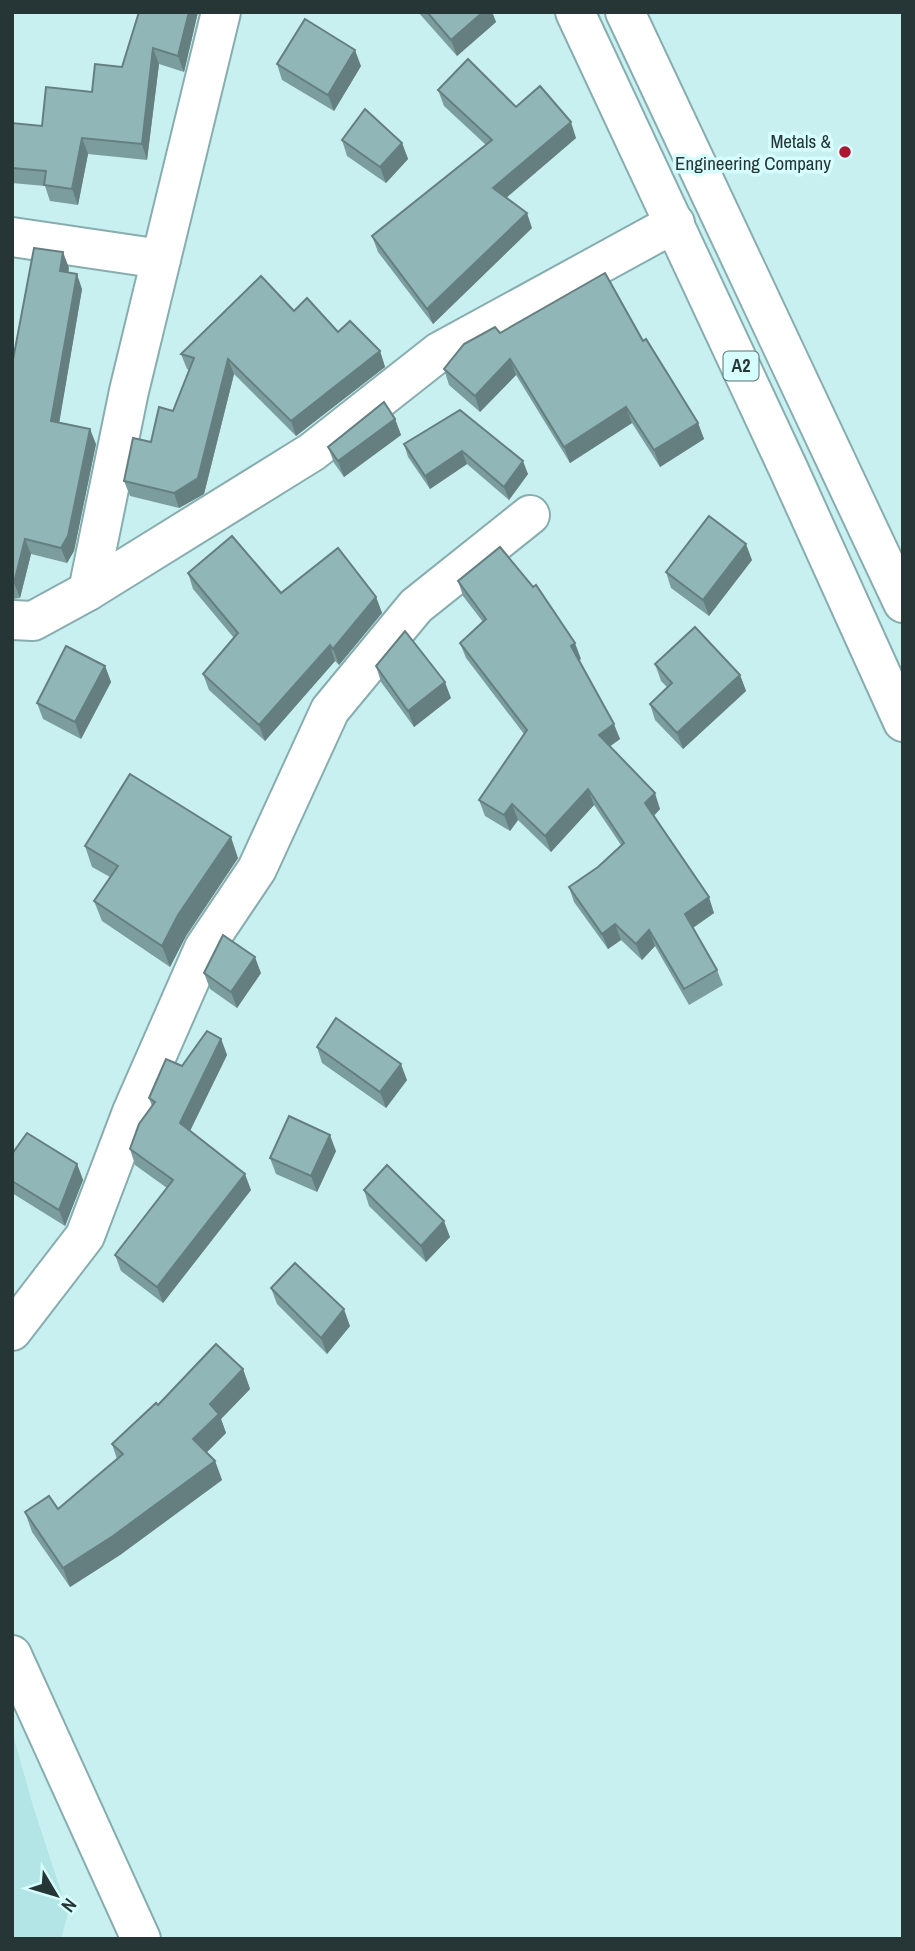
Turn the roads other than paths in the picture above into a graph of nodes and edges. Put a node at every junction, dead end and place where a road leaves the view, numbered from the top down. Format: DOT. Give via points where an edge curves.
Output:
graph roads {
  1 [pos="220,12"];
  2 [pos="575,12"];
  3 [pos="625,12"];
  4 [pos="675,223"];
  5 [pos="12,237"];
  6 [pos="161,259"];
  7 [pos="530,514"];
  8 [pos="88,592"];
  9 [pos="903,603"];
  10 [pos="12,620"];
  11 [pos="903,722"];
  12 [pos="12,1331"];
  13 [pos="12,1655"];
  14 [pos="141,1939"];
  1 -- 6 [label="main road"];
  2 -- 4 [label="main road, A2"];
  3 -- 9 [label="main road, A2"];
  4 -- 8 [label="main road" via="439,352 312,452"];
  4 -- 11 [label="main road, A2"];
  5 -- 6 [label="main road"];
  6 -- 8 [label="main road"];
  7 -- 12 [label="main road" via="416,606 330,710 257,869 204,948 132,1112 85,1236"];
  8 -- 10 [label="main road" via="33,621"];
  13 -- 14 [label="main road"];
}
